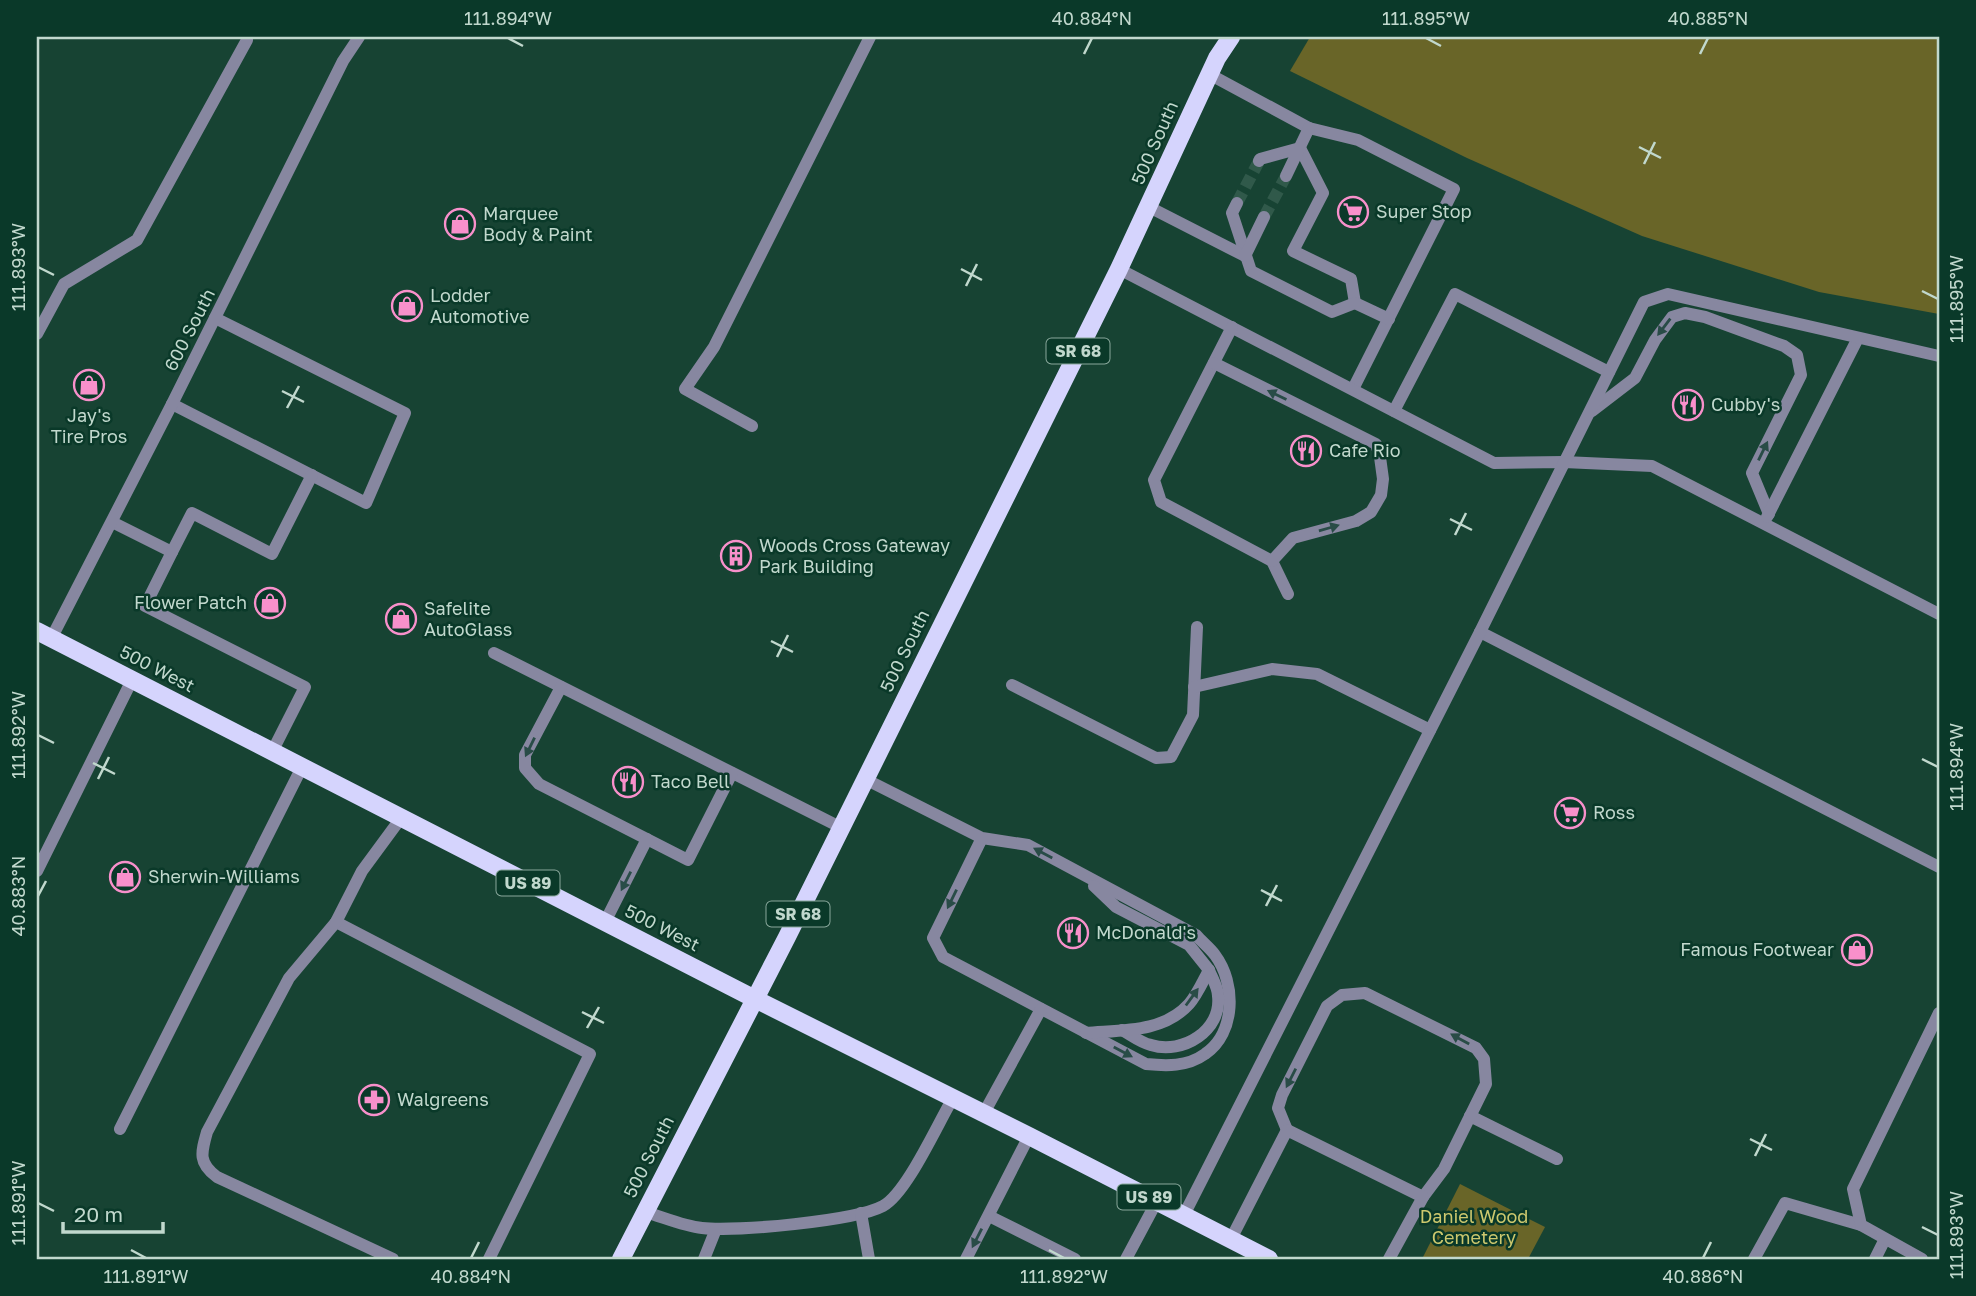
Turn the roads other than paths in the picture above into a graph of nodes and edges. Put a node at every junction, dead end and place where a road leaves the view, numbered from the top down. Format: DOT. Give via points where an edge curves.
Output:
graph roads {
  1 [pos="359,37"];
  2 [pos="870,37"];
  3 [pos="1223,37"];
  4 [pos="1231,37"];
  5 [pos="247,40"];
  6 [pos="1217,58"];
  7 [pos="1209,74"];
  8 [pos="1309,128"];
  9 [pos="1300,148"];
  10 [pos="1259,161"];
  11 [pos="1286,176"];
  12 [pos="1237,203"];
  13 [pos="1149,207"];
  14 [pos="1264,217"];
  15 [pos="1245,256"];
  16 [pos="1119,269"];
  17 [pos="1355,303"];
  18 [pos="215,318"];
  19 [pos="1389,318"];
  20 [pos="1232,327"];
  21 [pos="37,334"];
  22 [pos="1858,338"];
  23 [pos="1939,356"];
  24 [pos="1214,363"];
  25 [pos="1609,372"];
  26 [pos="1353,389"];
  27 [pos="172,404"];
  28 [pos="1394,411"];
  29 [pos="1589,412"];
  30 [pos="752,426"];
  31 [pos="1564,462"];
  32 [pos="312,475"];
  33 [pos="1766,518"];
  34 [pos="112,522"];
  35 [pos="172,552"];
  36 [pos="1272,561"];
  37 [pos="1288,594"];
  38 [pos="1939,614"];
  39 [pos="1197,627"];
  40 [pos="1480,632"];
  41 [pos="44,635"];
  42 [pos="494,653"];
  43 [pos="132,680"];
  44 [pos="1012,685"];
  45 [pos="561,687"];
  46 [pos="1194,687"];
  47 [pos="1430,730"];
  48 [pos="272,752"];
  49 [pos="302,767"];
  50 [pos="733,773"];
  51 [pos="865,779"];
  52 [pos="401,818"];
  53 [pos="840,827"];
  54 [pos="982,838"];
  55 [pos="647,839"];
  56 [pos="1939,867"];
  57 [pos="37,871"];
  58 [pos="1080,873"];
  59 [pos="336,922"];
  60 [pos="605,922"];
  61 [pos="1209,970"];
  62 [pos="755,999"];
  63 [pos="1041,1009"];
  64 [pos="1939,1013"];
  65 [pos="1122,1030"];
  66 [pos="1086,1033"];
  67 [pos="953,1098"];
  68 [pos="984,1113"];
  69 [pos="1470,1116"];
  70 [pos="120,1129"];
  71 [pos="1287,1130"];
  72 [pos="1029,1136"];
  73 [pos="1557,1159"];
  74 [pos="1423,1197"];
  75 [pos="1157,1201"];
  76 [pos="645,1212"];
  77 [pos="861,1213"];
  78 [pos="1184,1215"];
  79 [pos="989,1216"];
  80 [pos="1861,1225"];
  81 [pos="716,1229"];
  82 [pos="1231,1239"];
  83 [pos="1885,1239"];
  84 [pos="393,1259"];
  85 [pos="489,1259"];
  86 [pos="621,1259"];
  87 [pos="704,1259"];
  88 [pos="869,1259"];
  89 [pos="966,1259"];
  90 [pos="1075,1259"];
  91 [pos="1126,1259"];
  92 [pos="1269,1259"];
  93 [pos="1389,1259"];
  94 [pos="1754,1259"];
  95 [pos="1875,1259"];
  96 [pos="1922,1259"];
  1 -- 18 [label="street, 600 South"];
  2 -- 30 [label="street" via="714,347 685,389"];
  3 -- 6 [label="main road, 500 South / SR 68"];
  4 -- 6 [label="main road, 500 South / SR 68"];
  5 -- 21 [label="street" via="137,240 64,284"];
  6 -- 7 [label="main road, 500 South / SR 68"];
  7 -- 8 [label="street"];
  7 -- 13 [label="main road, 500 South / SR 68"];
  8 -- 9 [label="street"];
  8 -- 19 [label="street" via="1358,140 1454,189"];
  9 -- 10 [label="street"];
  9 -- 11 [label="street"];
  9 -- 17 [label="street" via="1323,193 1293,251 1351,279"];
  12 -- 15 [label="street" via="1232,213"];
  13 -- 15 [label="street"];
  13 -- 16 [label="main road, 500 South / SR 68"];
  14 -- 15 [label="street"];
  15 -- 17 [label="street" via="1251,271 1332,312"];
  16 -- 20 [label="street"];
  16 -- 51 [label="main road, 500 South / SR 68"];
  17 -- 19 [label="street"];
  18 -- 27 [label="street, 600 South"];
  18 -- 32 [label="street" via="405,412 366,503"];
  19 -- 26 [label="street"];
  20 -- 24 [label="street"];
  20 -- 26 [label="street"];
  22 -- 23 [label="street"];
  22 -- 25 [label="street" via="1668,294 1644,302"];
  22 -- 33 [label="street"];
  24 -- 36 [label="street" via="1153,480 1161,502"];
  36 -- 24 [label="street, one-way" via="1293,538 1356,521 1371,512 1381,495 1380,457 1376,444"];
  25 -- 28 [label="street" via="1455,294"];
  25 -- 29 [label="street"];
  26 -- 28 [label="street"];
  27 -- 32 [label="street"];
  27 -- 34 [label="street, 600 South"];
  28 -- 31 [label="street" via="1494,463"];
  29 -- 31 [label="street"];
  33 -- 29 [label="street, one-way" via="1752,473 1801,375 1797,355 1784,346 1705,317 1685,313 1672,317 1635,378"];
  31 -- 33 [label="street" via="1652,466"];
  31 -- 40 [label="street"];
  32 -- 35 [label="street" via="272,554 192,513"];
  33 -- 38 [label="street"];
  34 -- 35 [label="street"];
  34 -- 41 [label="street, 600 South"];
  35 -- 48 [label="street" via="145,606 305,687"];
  36 -- 37 [label="street"];
  39 -- 46 [label="street"];
  40 -- 47 [label="street"];
  40 -- 56 [label="street"];
  41 -- 43 [label="main road, 500 West / US 89"];
  42 -- 45 [label="street"];
  43 -- 48 [label="main road, 500 West / US 89"];
  43 -- 57 [label="street"];
  44 -- 46 [label="street" via="1156,758 1171,757 1193,715"];
  45 -- 50 [label="street"];
  45 -- 55 [label="street, one-way" via="525,755 525,768 539,784"];
  46 -- 47 [label="street" via="1272,669 1317,674"];
  47 -- 78 [label="street"];
  48 -- 49 [label="main road, 500 West / US 89"];
  49 -- 52 [label="main road, 500 West / US 89"];
  49 -- 70 [label="street"];
  50 -- 53 [label="street"];
  50 -- 55 [label="street" via="688,860"];
  51 -- 53 [label="main road, 500 South / SR 68"];
  51 -- 54 [label="street"];
  52 -- 59 [label="street" via="362,871"];
  52 -- 60 [label="main road, 500 West / US 89"];
  53 -- 62 [label="main road, 500 South / SR 68"];
  58 -- 54 [label="street, one-way" via="1028,845"];
  54 -- 63 [label="street, one-way" via="933,938 943,957"];
  55 -- 60 [label="street, one-way"];
  58 -- 61 [label="street" via="1116,906 1189,945"];
  66 -- 58 [label="street, one-way" via="1146,1064 1171,1067 1188,1062 1205,1054 1221,1037 1230,1014 1230,989 1216,956 1196,935"];
  59 -- 84 [label="street" via="289,978 206,1132 202,1160 217,1177"];
  59 -- 85 [label="street" via="590,1054"];
  60 -- 62 [label="main road, 500 West / US 89"];
  65 -- 61 [label="street, one-way" via="1167,1020 1189,1004"];
  61 -- 65 [label="street" via="1218,995 1216,1017 1199,1037 1181,1046 1152,1046"];
  62 -- 67 [label="main road, 500 West / US 89"];
  62 -- 76 [label="main road, 500 South / SR 68"];
  63 -- 66 [label="street"];
  63 -- 68 [label="street"];
  64 -- 80 [label="street" via="1853,1189"];
  65 -- 66 [label="street"];
  67 -- 68 [label="main road, 500 West / US 89"];
  67 -- 77 [label="street" via="902,1188 884,1206"];
  68 -- 72 [label="main road, 500 West / US 89"];
  69 -- 71 [label="street, one-way" via="1486,1084 1485,1059 1476,1048 1365,993 1342,995 1327,1006 1278,1108"];
  69 -- 73 [label="street"];
  69 -- 74 [label="street" via="1444,1169"];
  71 -- 74 [label="street"];
  71 -- 82 [label="street"];
  72 -- 75 [label="main road, 500 West / US 89"];
  72 -- 79 [label="street"];
  74 -- 93 [label="street"];
  75 -- 78 [label="main road, 500 West / US 89"];
  75 -- 91 [label="street"];
  76 -- 81 [label="street"];
  76 -- 86 [label="main road, 500 South / SR 68"];
  77 -- 81 [label="street"];
  77 -- 88 [label="street"];
  78 -- 82 [label="main road, 500 West / US 89"];
  79 -- 89 [label="street, one-way"];
  79 -- 90 [label="street"];
  80 -- 83 [label="street"];
  80 -- 94 [label="street" via="1785,1203"];
  81 -- 87 [label="street"];
  82 -- 92 [label="main road, 500 West / US 89"];
  83 -- 95 [label="street"];
  83 -- 96 [label="street"];
}
